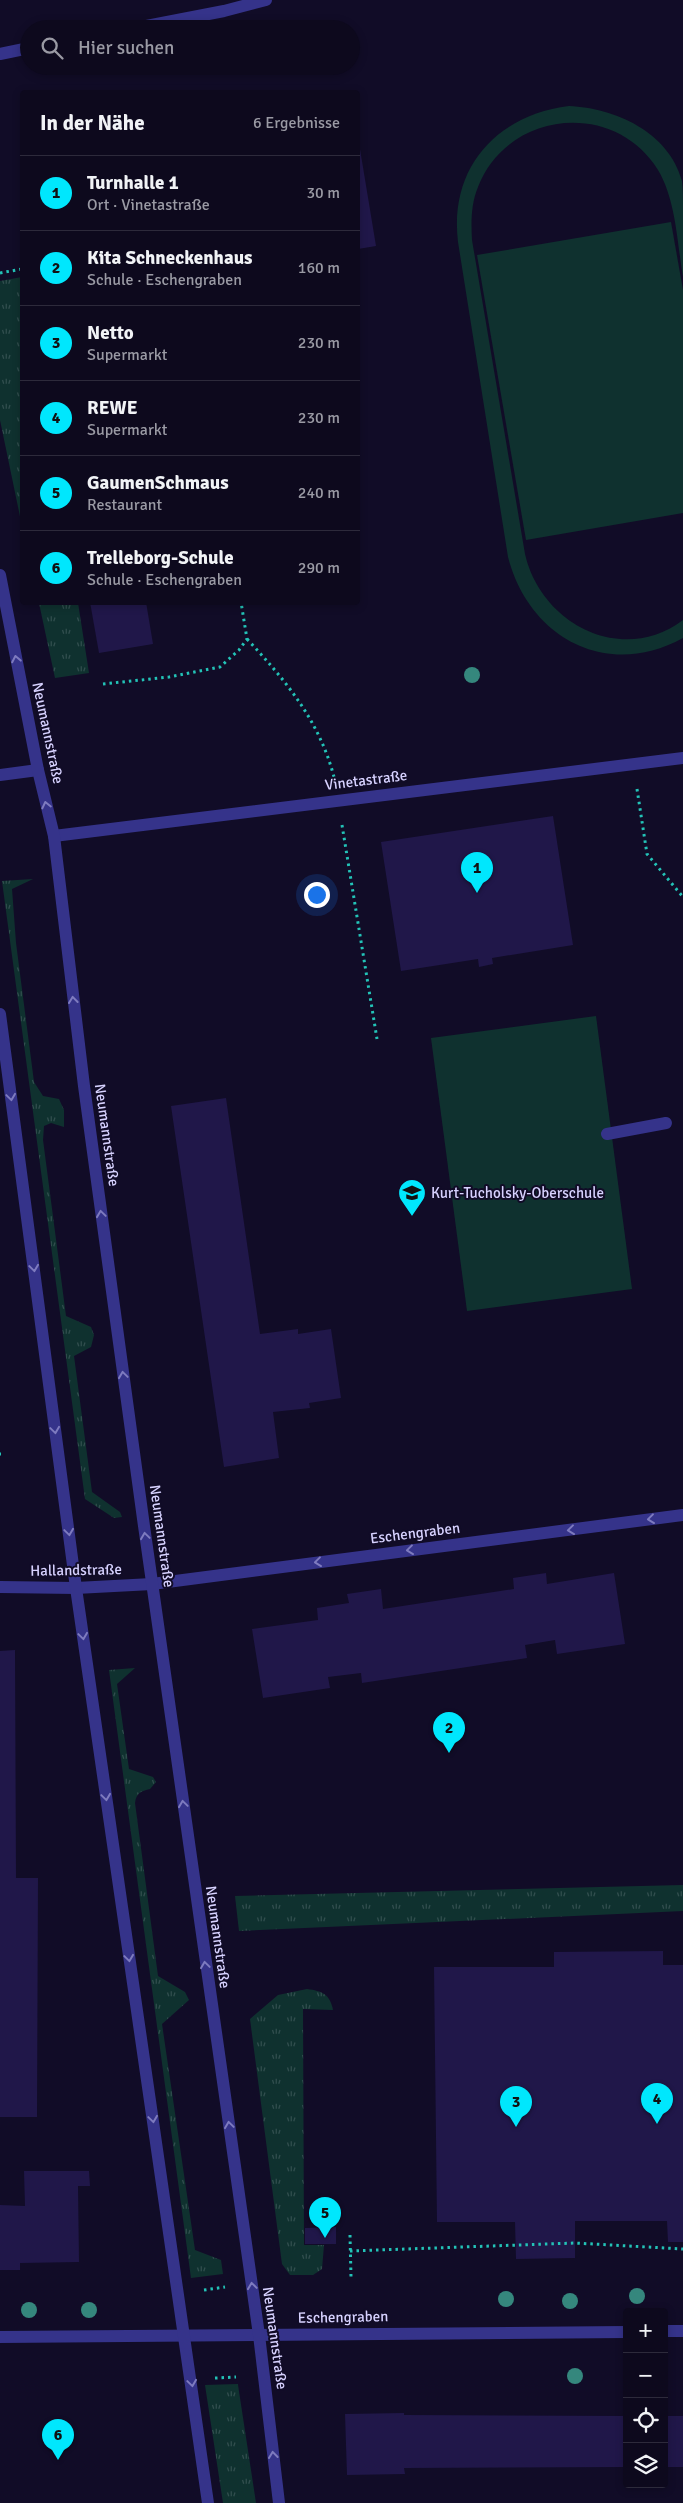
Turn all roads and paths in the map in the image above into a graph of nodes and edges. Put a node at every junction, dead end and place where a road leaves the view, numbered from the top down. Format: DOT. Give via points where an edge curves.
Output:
graph roads {
  1 [pos="266,0"];
  2 [pos="178,20"];
  3 [pos="20,50"];
  4 [pos="0,54"];
  5 [pos="20,269"];
  6 [pos="0,273"];
  7 [pos="0,575"];
  8 [pos="241,605"];
  9 [pos="247,639"];
  10 [pos="104,684"];
  11 [pos="683,758"];
  12 [pos="633,764"];
  13 [pos="38,770"];
  14 [pos="0,775"];
  15 [pos="339,800"];
  16 [pos="54,836"];
  17 [pos="683,897"];
  18 [pos="0,1014"];
  19 [pos="377,1039"];
  20 [pos="666,1123"];
  21 [pos="607,1134"];
  22 [pos="683,1515"];
  23 [pos="152,1584"];
  24 [pos="0,1587"];
  25 [pos="76,1588"];
  26 [pos="350,2235"];
  27 [pos="683,2249"];
  28 [pos="350,2251"];
  29 [pos="351,2277"];
  30 [pos="225,2287"];
  31 [pos="201,2290"];
  32 [pos="668,2331"];
  33 [pos="683,2331"];
  34 [pos="623,2332"];
  35 [pos="259,2334"];
  36 [pos="185,2335"];
  37 [pos="0,2337"];
  38 [pos="236,2377"];
  39 [pos="212,2378"];
  40 [pos="208,2503"];
  41 [pos="279,2503"];
  1 -- 2 [label="street"];
  3 -- 4 [label="street"];
  5 -- 6 [label="path"];
  13 -- 7 [label="street, Neumannstraße, one-way"];
  8 -- 9 [label="path"];
  9 -- 10 [label="path" via="220,667"];
  9 -- 15 [label="path" via="282,676 306,711 326,749"];
  11 -- 12 [label="street, Vinetastraße"];
  12 -- 15 [label="street, Vinetastraße"];
  12 -- 17 [label="path" via="647,854"];
  13 -- 14 [label="street"];
  16 -- 13 [label="street, Neumannstraße, one-way"];
  15 -- 16 [label="street, Vinetastraße"];
  15 -- 19 [label="path"];
  23 -- 16 [label="street, Neumannstraße, one-way" via="84,1086"];
  18 -- 25 [label="street, one-way"];
  20 -- 21 [label="street"];
  22 -- 23 [label="street, Eschengraben, one-way"];
  23 -- 25 [label="street, Hallandstraße"];
  35 -- 23 [label="street, Neumannstraße, one-way"];
  24 -- 25 [label="street, Hallandstraße"];
  25 -- 36 [label="street, one-way"];
  26 -- 28 [label="path"];
  27 -- 28 [label="path" via="575,2243"];
  28 -- 29 [label="path"];
  30 -- 31 [label="path"];
  32 -- 33 [label="street"];
  34 -- 35 [label="street, Eschengraben"];
  35 -- 36 [label="street, Eschengraben"];
  41 -- 35 [label="street, Neumannstraße, one-way"];
  36 -- 37 [label="street, Eschengraben"];
  36 -- 40 [label="street, one-way"];
  38 -- 39 [label="path"];
}
